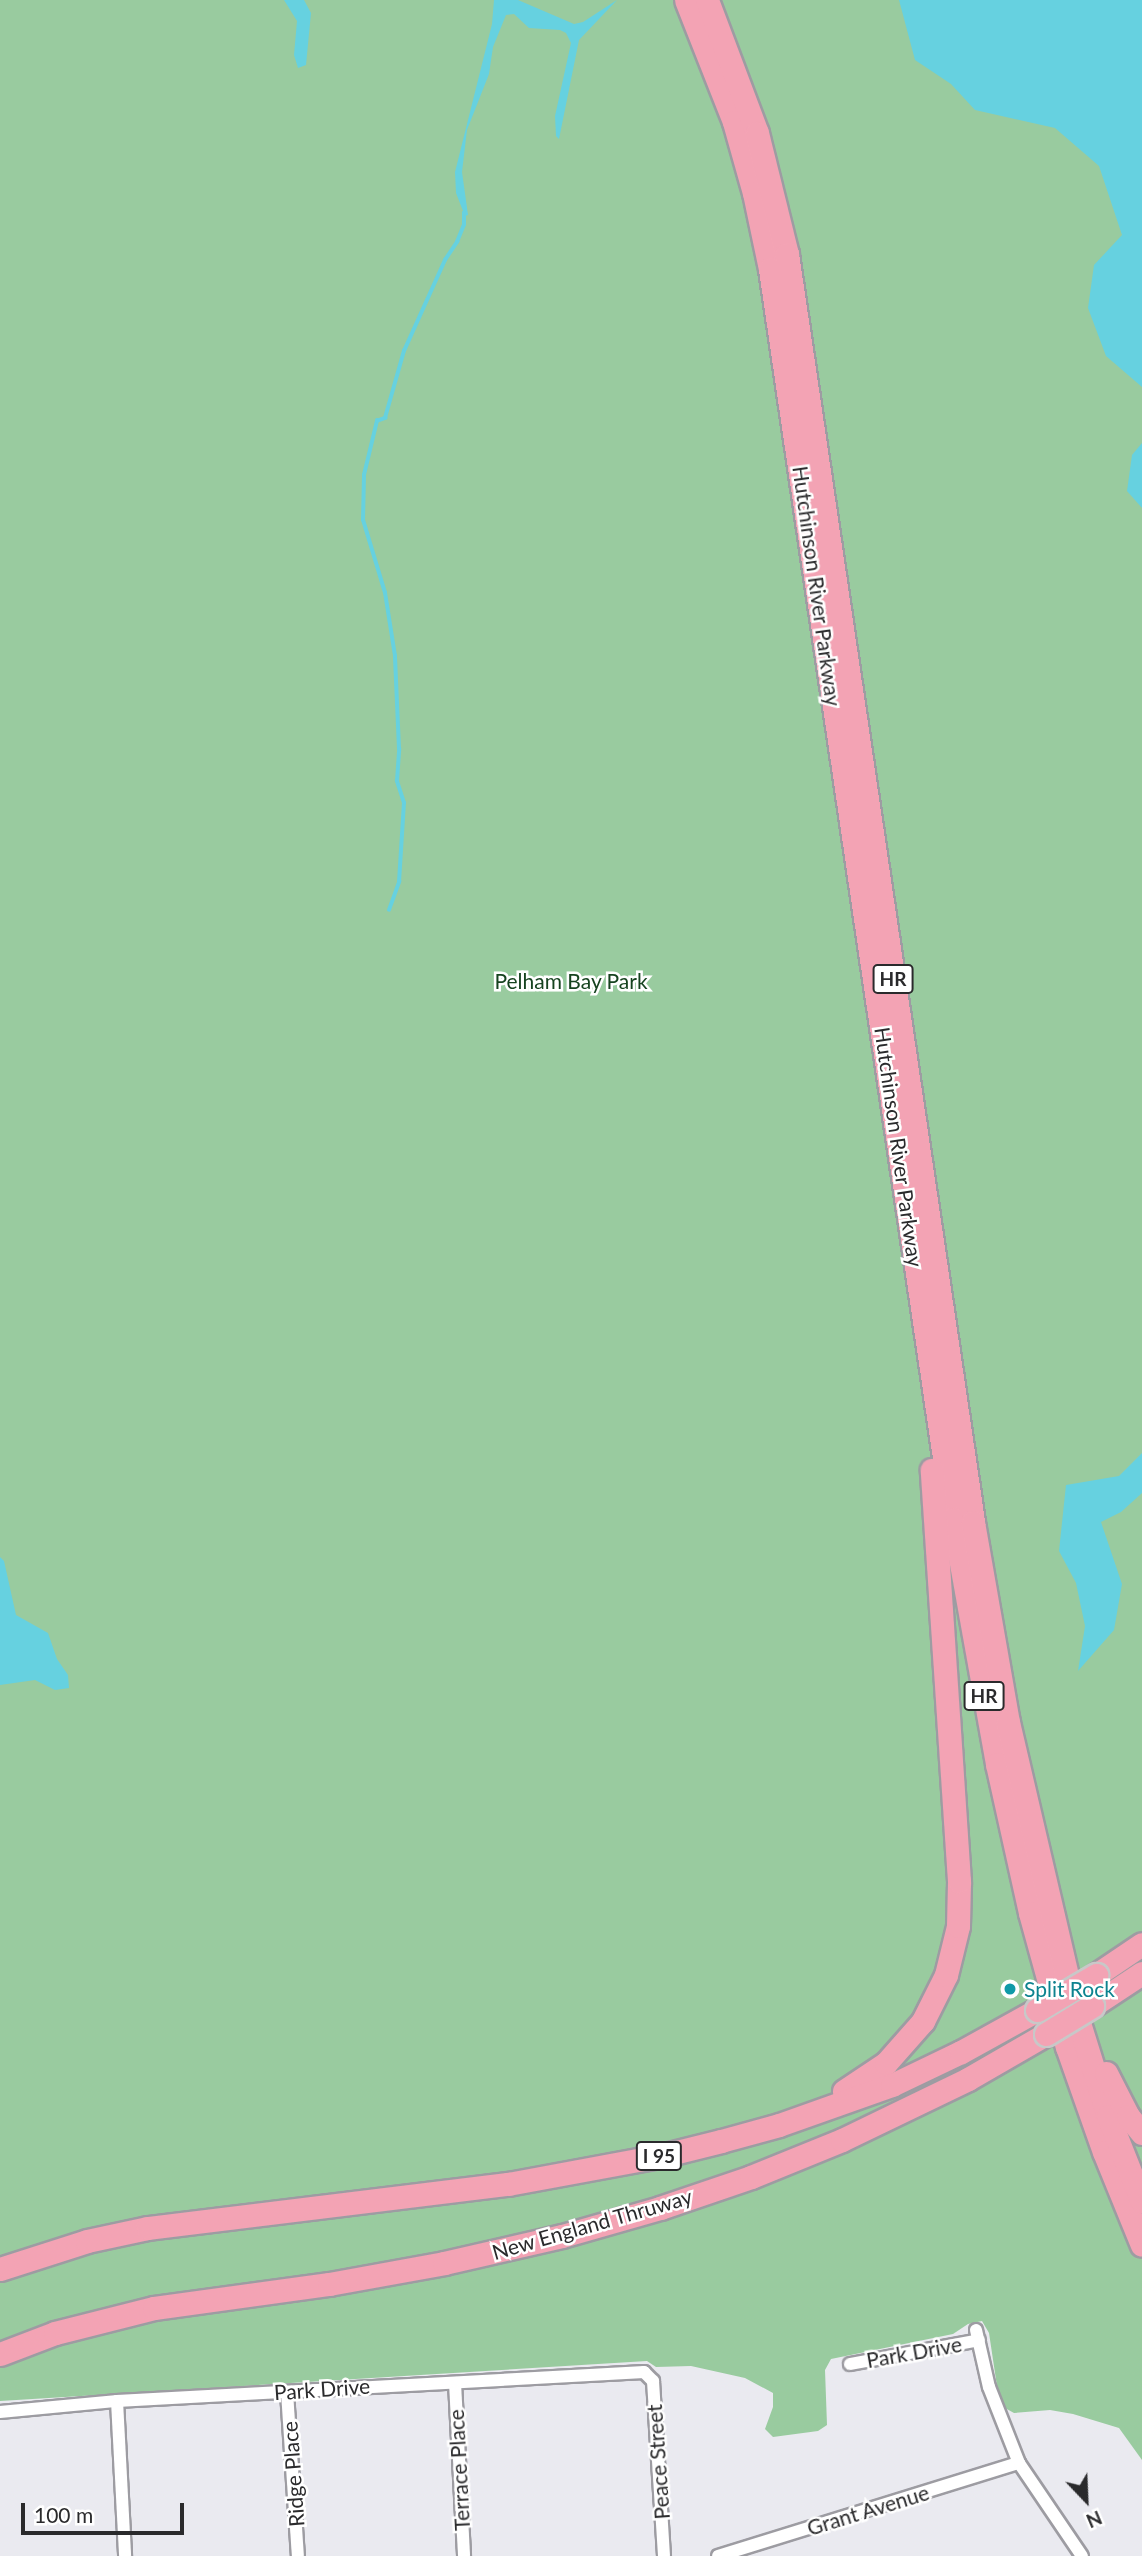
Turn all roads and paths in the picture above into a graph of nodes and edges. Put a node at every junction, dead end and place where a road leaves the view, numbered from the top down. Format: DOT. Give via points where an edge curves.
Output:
graph roads {
  1 [pos="687,0"];
  2 [pos="707,0"];
  3 [pos="938,1415"];
  4 [pos="1142,1944"];
  5 [pos="1139,1978"];
  6 [pos="1071,1996"];
  7 [pos="796,2119"];
  8 [pos="1142,2133"];
  9 [pos="1142,2202"];
  10 [pos="1142,2245"];
  11 [pos="0,2269"];
  12 [pos="0,2354"];
  13 [pos="850,2364"];
  14 [pos="644,2372"];
  15 [pos="455,2384"];
  16 [pos="287,2392"];
  17 [pos="117,2401"];
  18 [pos="0,2412"];
  19 [pos="1019,2463"];
  20 [pos="125,2556"];
  21 [pos="298,2556"];
  22 [pos="464,2556"];
  23 [pos="664,2556"];
  24 [pos="718,2556"];
  25 [pos="1082,2556"];
  1 -- 3 [label="highway, Hutchinson River Parkway / HR" via="734,122 770,270"];
  2 -- 6 [label="highway, Hutchinson River Parkway / HR" via="757,133 787,254 983,1583 1023,1794"];
  3 -- 7 [label="highway" via="932,1463 959,1881 956,1938 941,1988 902,2048 872,2075"];
  3 -- 10 [label="highway, Hutchinson River Parkway / HR" via="977,1662 1030,1913 1080,2084"];
  4 -- 7 [label="highway, I 95, bridge" via="961,2052 892,2085"];
  5 -- 12 [label="highway, New England Thruway / I 95, bridge" via="927,2100 751,2177 660,2208 444,2263 154,2308 55,2333"];
  6 -- 8 [label="highway" via="1123,2108"];
  6 -- 9 [label="highway, Hutchinson River Parkway / HR" via="1105,2108"];
  7 -- 11 [label="highway, I 95" via="665,2155 547,2177 148,2228"];
  13 -- 19 [label="street, Park Drive" via="977,2335 989,2387"];
  14 -- 15 [label="street, Park Drive"];
  14 -- 23 [label="street, Peace Street" via="653,2381"];
  15 -- 16 [label="street, Park Drive"];
  15 -- 22 [label="street, Terrace Place"];
  16 -- 17 [label="street, Park Drive"];
  16 -- 21 [label="street, Ridge Place"];
  17 -- 18 [label="street, Park Drive"];
  17 -- 20 [label="street"];
  19 -- 24 [label="street, Grant Avenue"];
  19 -- 25 [label="street"];
}
